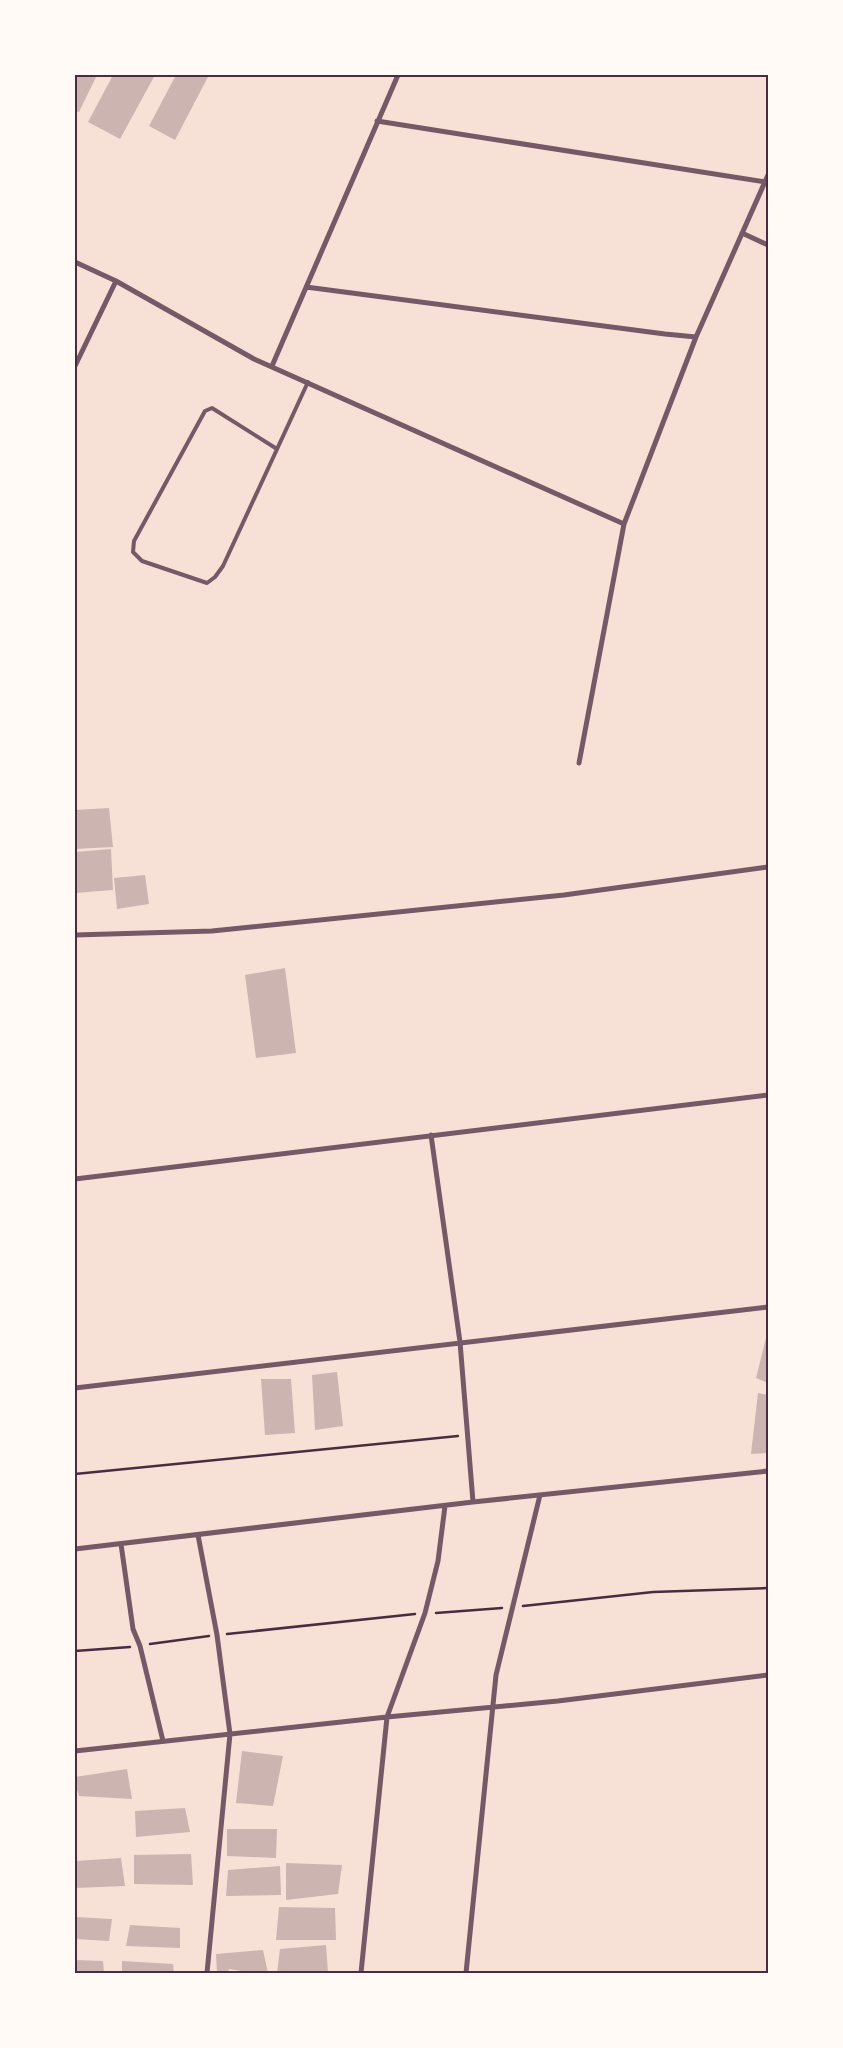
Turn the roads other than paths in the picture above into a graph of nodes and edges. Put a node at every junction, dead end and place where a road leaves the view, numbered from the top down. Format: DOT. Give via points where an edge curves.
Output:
graph roads {
  1 [pos="398,75"];
  2 [pos="377,121"];
  3 [pos="768,175"];
  4 [pos="765,182"];
  5 [pos="742,233"];
  6 [pos="768,245"];
  7 [pos="75,262"];
  8 [pos="116,282"];
  9 [pos="306,287"];
  10 [pos="696,337"];
  11 [pos="75,366"];
  12 [pos="272,366"];
  13 [pos="308,382"];
  14 [pos="277,450"];
  15 [pos="624,524"];
  16 [pos="579,762"];
  17 [pos="768,867"];
  18 [pos="75,935"];
  19 [pos="768,1095"];
  20 [pos="431,1135"];
  21 [pos="75,1179"];
  22 [pos="768,1307"];
  23 [pos="460,1342"];
  24 [pos="75,1388"];
  25 [pos="768,1471"];
  26 [pos="540,1496"];
  27 [pos="473,1502"];
  28 [pos="445,1506"];
  29 [pos="198,1535"];
  30 [pos="121,1544"];
  31 [pos="75,1549"];
  32 [pos="768,1675"];
  33 [pos="494,1707"];
  34 [pos="387,1717"];
  35 [pos="230,1734"];
  36 [pos="163,1741"];
  37 [pos="75,1751"];
  38 [pos="207,1973"];
  39 [pos="361,1973"];
  40 [pos="466,1973"];
  1 -- 2 [label="street"];
  2 -- 4 [label="street"];
  2 -- 9 [label="street"];
  3 -- 4 [label="street"];
  4 -- 5 [label="street"];
  5 -- 6 [label="street"];
  5 -- 10 [label="street"];
  7 -- 8 [label="street"];
  8 -- 11 [label="street"];
  8 -- 12 [label="street"];
  9 -- 10 [label="street"];
  9 -- 12 [label="street"];
  10 -- 15 [label="street"];
  12 -- 13 [label="street"];
  13 -- 14 [label="lane"];
  13 -- 15 [label="street"];
  14 -- 14 [label="lane" via="223,566 207,583 142,561 133,552 134,541 205,411 212,408"];
  15 -- 16 [label="street"];
  17 -- 18 [label="street" via="564,895 232,929"];
  19 -- 20 [label="street"];
  20 -- 21 [label="street"];
  20 -- 23 [label="street"];
  22 -- 23 [label="street"];
  23 -- 24 [label="street"];
  23 -- 27 [label="street"];
  25 -- 26 [label="street"];
  26 -- 27 [label="street"];
  26 -- 33 [label="street" via="496,1675"];
  27 -- 28 [label="street"];
  28 -- 29 [label="street"];
  28 -- 34 [label="street" via="438,1561 425,1613"];
  29 -- 30 [label="street"];
  29 -- 35 [label="street" via="217,1635"];
  30 -- 31 [label="street"];
  30 -- 36 [label="street" via="133,1629"];
  32 -- 33 [label="street"];
  33 -- 34 [label="street"];
  33 -- 40 [label="street"];
  34 -- 35 [label="street"];
  34 -- 39 [label="street"];
  35 -- 36 [label="street"];
  35 -- 38 [label="street"];
  36 -- 37 [label="street"];
}
